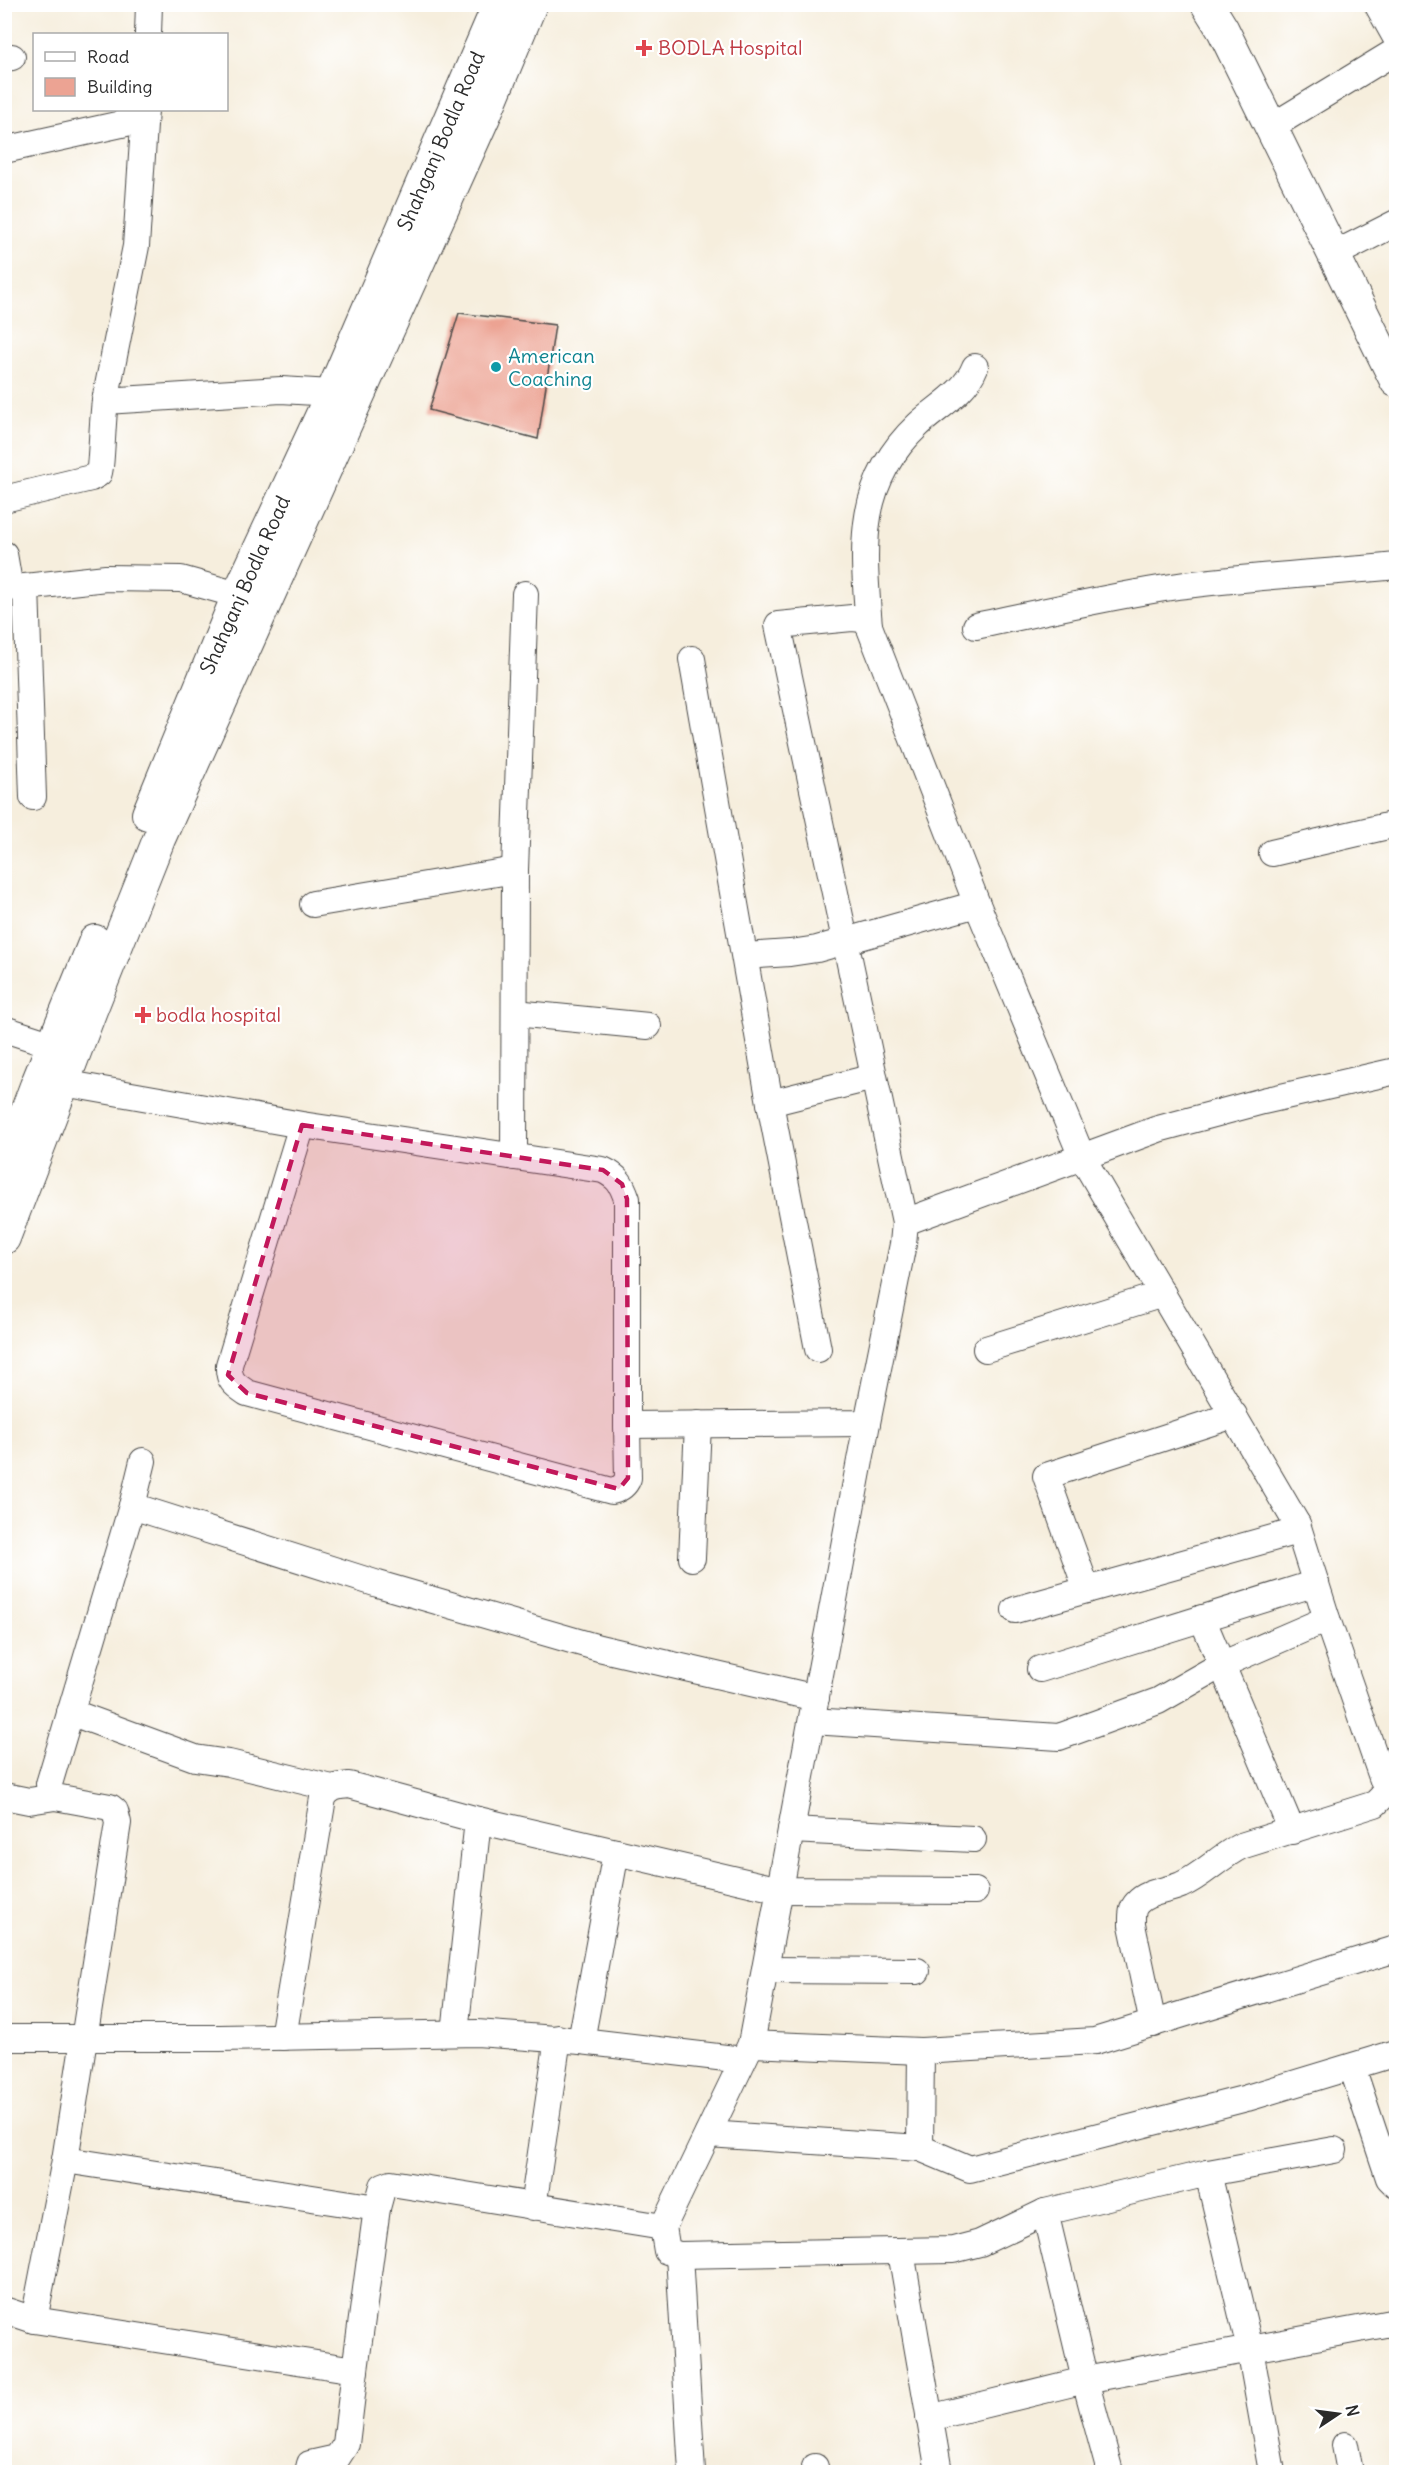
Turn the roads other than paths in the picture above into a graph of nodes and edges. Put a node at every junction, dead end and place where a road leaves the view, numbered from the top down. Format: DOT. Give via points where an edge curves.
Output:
graph roads {
  1 [pos="149,4"];
  2 [pos="499,4"];
  3 [pos="531,4"];
  4 [pos="1206,4"];
  5 [pos="1377,4"];
  6 [pos="148,33"];
  7 [pos="1396,38"];
  8 [pos="1396,51"];
  9 [pos="145,114"];
  10 [pos="1271,127"];
  11 [pos="4,150"];
  12 [pos="1396,223"];
  13 [pos="1335,254"];
  14 [pos="975,367"];
  15 [pos="1394,370"];
  16 [pos="332,393"];
  17 [pos="105,401"];
  18 [pos="4,499"];
  19 [pos="4,554"];
  20 [pos="1396,566"];
  21 [pos="26,587"];
  22 [pos="525,594"];
  23 [pos="238,595"];
  24 [pos="869,626"];
  25 [pos="976,626"];
  26 [pos="692,659"];
  27 [pos="33,797"];
  28 [pos="1396,824"];
  29 [pos="1272,853"];
  30 [pos="515,870"];
  31 [pos="313,904"];
  32 [pos="977,904"];
  33 [pos="845,941"];
  34 [pos="745,956"];
  35 [pos="515,1013"];
  36 [pos="648,1026"];
  37 [pos="4,1029"];
  38 [pos="64,1048"];
  39 [pos="1396,1071"];
  40 [pos="874,1077"];
  41 [pos="52,1078"];
  42 [pos="770,1103"];
  43 [pos="302,1125"];
  44 [pos="514,1157"];
  45 [pos="1082,1157"];
  46 [pos="4,1171"];
  47 [pos="905,1222"];
  48 [pos="4,1238"];
  49 [pos="1163,1294"];
  50 [pos="818,1349"];
  51 [pos="986,1349"];
  52 [pos="1233,1415"];
  53 [pos="867,1423"];
  54 [pos="698,1424"];
  55 [pos="627,1425"];
  56 [pos="143,1461"];
  57 [pos="132,1506"];
  58 [pos="1298,1524"];
  59 [pos="692,1558"];
  60 [pos="1316,1583"];
  61 [pos="1087,1590"];
  62 [pos="1015,1610"];
  63 [pos="1202,1618"];
  64 [pos="1327,1619"];
  65 [pos="1221,1665"];
  66 [pos="1041,1669"];
  67 [pos="814,1710"];
  68 [pos="70,1712"];
  69 [pos="332,1788"];
  70 [pos="4,1796"];
  71 [pos="55,1797"];
  72 [pos="478,1820"];
  73 [pos="791,1830"];
  74 [pos="1292,1831"];
  75 [pos="973,1839"];
  76 [pos="616,1852"];
  77 [pos="780,1890"];
  78 [pos="975,1891"];
  79 [pos="1396,1949"];
  80 [pos="765,1970"];
  81 [pos="917,1971"];
  82 [pos="1153,2024"];
  83 [pos="455,2033"];
  84 [pos="283,2037"];
  85 [pos="4,2038"];
  86 [pos="84,2038"];
  87 [pos="569,2040"];
  88 [pos="921,2051"];
  89 [pos="747,2052"];
  90 [pos="1396,2052"];
  91 [pos="1352,2067"];
  92 [pos="708,2134"];
  93 [pos="920,2148"];
  94 [pos="1334,2150"];
  95 [pos="65,2160"];
  96 [pos="1208,2173"];
  97 [pos="1396,2185"];
  98 [pos="533,2207"];
  99 [pos="377,2208"];
  100 [pos="1045,2212"];
  101 [pos="663,2227"];
  102 [pos="901,2252"];
  103 [pos="679,2255"];
  104 [pos="4,2310"];
  105 [pos="34,2320"];
  106 [pos="1396,2322"];
  107 [pos="1250,2349"];
  108 [pos="355,2370"];
  109 [pos="1084,2380"];
  110 [pos="929,2418"];
  111 [pos="1345,2445"];
  112 [pos="308,2472"];
  113 [pos="692,2472"];
  114 [pos="939,2472"];
  115 [pos="1110,2472"];
  116 [pos="1272,2472"];
  117 [pos="1350,2472"];
  1 -- 6 [label="street"];
  2 -- 16 [label="main road, Shahganj Bodla Road"];
  3 -- 38 [label="main road" via="484,117"];
  4 -- 10 [label="main road"];
  5 -- 7 [label="street"];
  8 -- 10 [label="street"];
  9 -- 11 [label="street"];
  9 -- 17 [label="street" via="136,246"];
  10 -- 13 [label="main road"];
  12 -- 13 [label="street"];
  13 -- 15 [label="main road"];
  14 -- 24 [label="street" via="967,383 901,443 877,481 864,537"];
  16 -- 17 [label="street" via="281,390"];
  16 -- 23 [label="main road, Shahganj Bodla Road"];
  17 -- 18 [label="street" via="99,473"];
  19 -- 21 [label="street" via="9,583 12,587"];
  20 -- 25 [label="street" via="1176,586"];
  21 -- 23 [label="street" via="106,578 181,579"];
  21 -- 27 [label="street"];
  22 -- 30 [label="street"];
  23 -- 38 [label="main road, Shahganj Bodla Road"];
  24 -- 32 [label="street"];
  24 -- 33 [label="street" via="863,619 852,618 778,625"];
  26 -- 34 [label="street"];
  28 -- 29 [label="street"];
  30 -- 31 [label="street"];
  30 -- 35 [label="street"];
  32 -- 33 [label="street"];
  32 -- 45 [label="street"];
  33 -- 34 [label="street" via="797,952"];
  33 -- 40 [label="street"];
  34 -- 42 [label="street"];
  35 -- 36 [label="street"];
  35 -- 44 [label="street"];
  37 -- 38 [label="street"];
  38 -- 41 [label="main road"];
  39 -- 45 [label="street" via="1158,1129"];
  40 -- 42 [label="street"];
  40 -- 47 [label="street"];
  41 -- 43 [label="street"];
  41 -- 46 [label="main road"];
  41 -- 48 [label="main road"];
  42 -- 50 [label="street"];
  43 -- 44 [label="street"];
  43 -- 55 [label="street" via="230,1365 228,1375 234,1385 247,1393 612,1491 628,1478"];
  44 -- 55 [label="street" via="603,1170 615,1175 622,1184 627,1199"];
  45 -- 47 [label="street"];
  45 -- 49 [label="street"];
  47 -- 53 [label="street"];
  49 -- 51 [label="street"];
  49 -- 52 [label="street"];
  52 -- 58 [label="street"];
  52 -- 61 [label="street" via="1046,1476"];
  53 -- 54 [label="street"];
  53 -- 67 [label="street"];
  54 -- 55 [label="street"];
  54 -- 59 [label="street"];
  56 -- 57 [label="street"];
  57 -- 67 [label="street" via="378,1584"];
  57 -- 68 [label="street"];
  58 -- 60 [label="street"];
  58 -- 61 [label="street" via="1294,1532"];
  60 -- 63 [label="street"];
  60 -- 64 [label="street"];
  61 -- 62 [label="street"];
  63 -- 65 [label="street"];
  63 -- 66 [label="street"];
  64 -- 65 [label="street"];
  64 -- 74 [label="street" via="1386,1793 1376,1804"];
  65 -- 67 [label="street" via="1158,1701 1059,1737"];
  65 -- 74 [label="street"];
  67 -- 73 [label="street"];
  68 -- 69 [label="street" via="195,1758"];
  68 -- 71 [label="street" via="49,1784"];
  69 -- 72 [label="street" via="349,1785"];
  69 -- 84 [label="street" via="323,1798"];
  70 -- 71 [label="street" via="29,1801"];
  71 -- 86 [label="street" via="110,1807 117,1816"];
  72 -- 76 [label="street"];
  72 -- 83 [label="street"];
  73 -- 75 [label="street"];
  73 -- 77 [label="street"];
  74 -- 82 [label="street" via="1241,1846 1191,1880 1137,1903 1132,1925"];
  76 -- 77 [label="street"];
  76 -- 87 [label="street"];
  77 -- 78 [label="street"];
  77 -- 80 [label="street"];
  79 -- 82 [label="street"];
  80 -- 81 [label="street"];
  80 -- 89 [label="street"];
  82 -- 88 [label="street" via="1095,2041"];
  83 -- 84 [label="street"];
  83 -- 87 [label="street"];
  84 -- 86 [label="street"];
  85 -- 86 [label="street"];
  86 -- 95 [label="street"];
  87 -- 89 [label="street"];
  87 -- 98 [label="street"];
  88 -- 89 [label="street"];
  88 -- 93 [label="street"];
  89 -- 92 [label="street"];
  90 -- 91 [label="street"];
  91 -- 93 [label="street" via="970,2169"];
  91 -- 97 [label="street" via="1389,2178"];
  92 -- 93 [label="street"];
  92 -- 101 [label="street"];
  94 -- 96 [label="street"];
  95 -- 99 [label="street"];
  95 -- 105 [label="street"];
  96 -- 100 [label="street"];
  96 -- 107 [label="street"];
  98 -- 99 [label="street" via="391,2183 381,2190"];
  98 -- 101 [label="street"];
  99 -- 108 [label="street"];
  100 -- 102 [label="street" via="967,2248"];
  100 -- 109 [label="street"];
  101 -- 103 [label="street" via="667,2251"];
  102 -- 103 [label="street"];
  102 -- 110 [label="street"];
  103 -- 113 [label="street"];
  104 -- 105 [label="street"];
  105 -- 108 [label="street"];
  106 -- 107 [label="street"];
  107 -- 109 [label="street"];
  107 -- 116 [label="street"];
  108 -- 112 [label="street" via="346,2444 337,2458 310,2464"];
  109 -- 110 [label="street"];
  109 -- 115 [label="street"];
  110 -- 114 [label="street"];
  111 -- 117 [label="street"];
}
